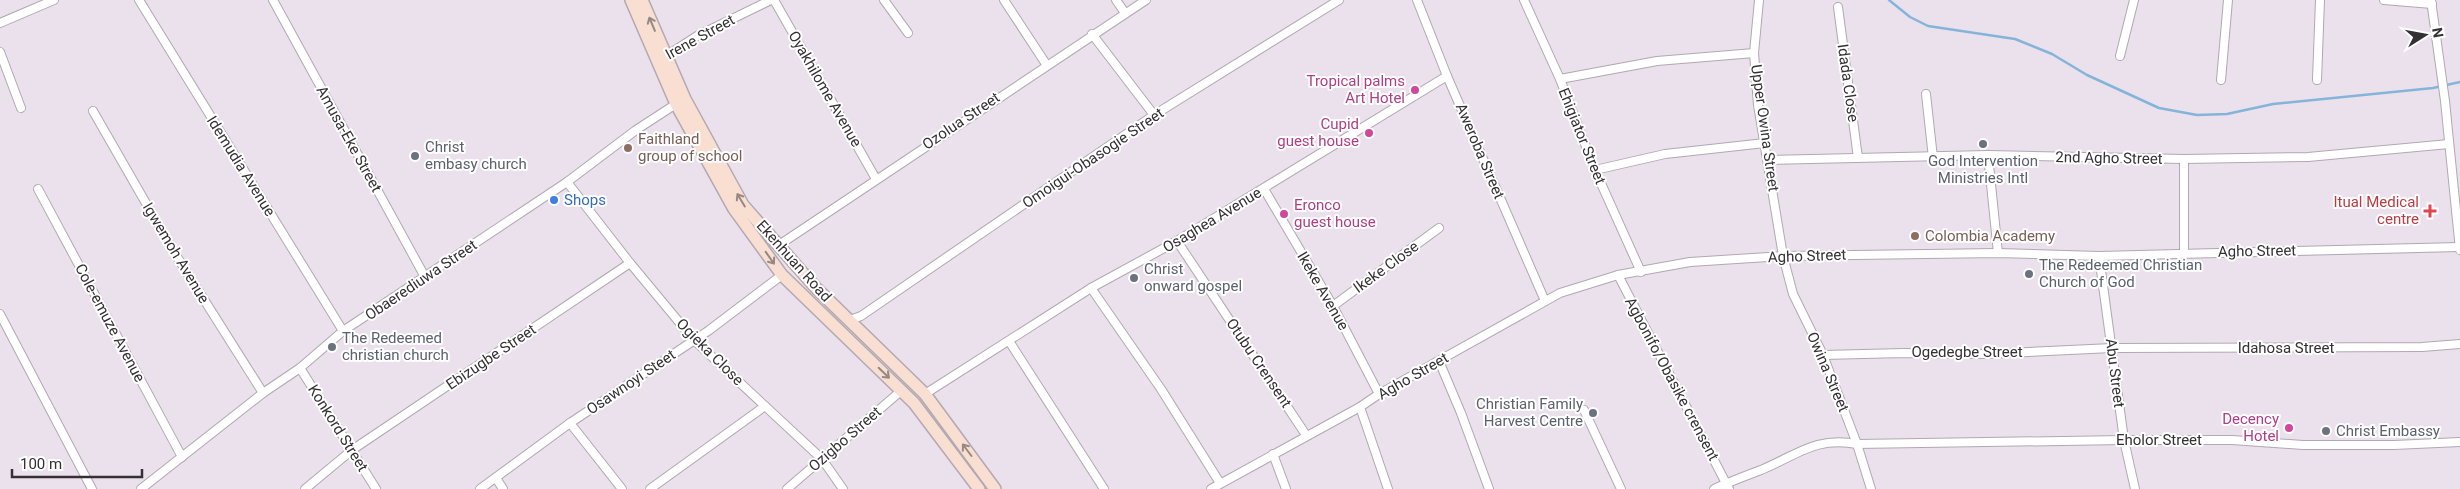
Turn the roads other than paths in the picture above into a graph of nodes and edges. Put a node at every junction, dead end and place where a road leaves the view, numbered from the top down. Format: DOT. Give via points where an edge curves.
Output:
graph roads {
  1 [pos="54,0"];
  2 [pos="139,0"];
  3 [pos="273,0"];
  4 [pos="632,0"];
  5 [pos="642,0"];
  6 [pos="772,0"];
  7 [pos="884,0"];
  8 [pos="1004,0"];
  9 [pos="1116,0"];
  10 [pos="1146,0"];
  11 [pos="1318,0"];
  12 [pos="1338,0"];
  13 [pos="1418,0"];
  14 [pos="1524,0"];
  15 [pos="1759,0"];
  16 [pos="2134,0"];
  17 [pos="2228,0"];
  18 [pos="2320,0"];
  19 [pos="2384,0"];
  20 [pos="2431,2"];
  21 [pos="1838,7"];
  22 [pos="1324,8"];
  23 [pos="1125,13"];
  24 [pos="0,23"];
  25 [pos="908,33"];
  26 [pos="1092,34"];
  27 [pos="0,52"];
  28 [pos="1754,53"];
  29 [pos="2120,56"];
  30 [pos="661,59"];
  31 [pos="1046,64"];
  32 [pos="1447,76"];
  33 [pos="1560,79"];
  34 [pos="2221,80"];
  35 [pos="2317,80"];
  36 [pos="1926,94"];
  37 [pos="681,101"];
  38 [pos="21,108"];
  39 [pos="93,110"];
  40 [pos="1154,115"];
  41 [pos="1765,144"];
  42 [pos="2450,144"];
  43 [pos="1988,155"];
  44 [pos="1858,158"];
  45 [pos="1933,158"];
  46 [pos="2184,159"];
  47 [pos="1768,160"];
  48 [pos="1594,170"];
  49 [pos="876,179"];
  50 [pos="567,182"];
  51 [pos="1264,188"];
  52 [pos="38,189"];
  53 [pos="2458,215"];
  54 [pos="1439,228"];
  55 [pos="1177,241"];
  56 [pos="779,245"];
  57 [pos="2460,249"];
  58 [pos="1998,252"];
  59 [pos="2184,253"];
  60 [pos="1783,256"];
  61 [pos="2099,256"];
  62 [pos="630,263"];
  63 [pos="1641,272"];
  64 [pos="782,275"];
  65 [pos="1618,276"];
  66 [pos="425,278"];
  67 [pos="1090,288"];
  68 [pos="1545,301"];
  69 [pos="1333,306"];
  70 [pos="0,314"];
  71 [pos="850,320"];
  72 [pos="343,331"];
  73 [pos="694,340"];
  74 [pos="1009,341"];
  75 [pos="2460,344"];
  76 [pos="2112,348"];
  77 [pos="1823,355"];
  78 [pos="1438,361"];
  79 [pos="300,368"];
  80 [pos="902,390"];
  81 [pos="263,394"];
  82 [pos="925,394"];
  83 [pos="1380,394"];
  84 [pos="765,406"];
  85 [pos="1360,407"];
  86 [pos="1584,410"];
  87 [pos="570,423"];
  88 [pos="1306,435"];
  89 [pos="2124,440"];
  90 [pos="2460,442"];
  91 [pos="1857,444"];
  92 [pos="352,450"];
  93 [pos="1273,454"];
  94 [pos="182,457"];
  95 [pos="822,459"];
  96 [pos="496,478"];
  97 [pos="1220,483"];
  98 [pos="1728,486"];
  99 [pos="92,489"];
  100 [pos="140,489"];
  101 [pos="305,489"];
  102 [pos="376,489"];
  103 [pos="480,489"];
  104 [pos="503,489"];
  105 [pos="622,489"];
  106 [pos="650,489"];
  107 [pos="787,489"];
  108 [pos="843,489"];
  109 [pos="979,489"];
  110 [pos="996,489"];
  111 [pos="1104,489"];
  112 [pos="1211,489"];
  113 [pos="1286,489"];
  114 [pos="1388,489"];
  115 [pos="1489,489"];
  116 [pos="1621,489"];
  117 [pos="1714,489"];
  118 [pos="1871,489"];
  119 [pos="2135,489"];
  1 -- 24 [label="street"];
  2 -- 72 [label="street, Idemudia Avenue"];
  3 -- 66 [label="street, Amusa-Eke Street"];
  4 -- 30 [label="main road, Ekenhuan Road"];
  30 -- 5 [label="main road, Ekenhuan Road, one-way"];
  6 -- 30 [label="street, Irene Street" via="697,36"];
  6 -- 49 [label="street, Oyakhilome Avenue"];
  7 -- 25 [label="street"];
  8 -- 31 [label="street"];
  9 -- 23 [label="street"];
  10 -- 23 [label="street, Ozolua Street"];
  11 -- 22 [label="street"];
  12 -- 22 [label="street, Omoigui-Obasogie Street"];
  13 -- 32 [label="street, Aweroba Street"];
  14 -- 33 [label="street, Ehigiator Street"];
  15 -- 28 [label="street, Upper Owina Street"];
  16 -- 29 [label="street"];
  17 -- 34 [label="street"];
  18 -- 35 [label="street"];
  19 -- 20 [label="street"];
  20 -- 42 [label="street"];
  21 -- 44 [label="street, Idada Close"];
  22 -- 40 [label="street, Omoigui-Obasogie Street"];
  23 -- 26 [label="street, Ozolua Street"];
  26 -- 31 [label="street, Ozolua Street"];
  26 -- 40 [label="street"];
  27 -- 38 [label="street"];
  28 -- 33 [label="street" via="1657,62"];
  28 -- 41 [label="street, Upper Owina Street"];
  30 -- 37 [label="main road, Ekenhuan Road"];
  31 -- 49 [label="street, Ozolua Street"];
  32 -- 51 [label="street, Osaghea Avenue"];
  32 -- 68 [label="street, Aweroba Street"];
  33 -- 48 [label="street, Ehigiator Street"];
  36 -- 45 [label="street"];
  37 -- 50 [label="street, Obaerediuwa Street"];
  56 -- 37 [label="main road, Ekenhuan Road, one-way" via="743,205"];
  37 -- 64 [label="main road, Ekenhuan Road, one-way" via="734,209"];
  39 -- 81 [label="street, Igwemoh Avenue" via="174,252"];
  40 -- 71 [label="street, Omoigui-Obasogie Street" via="861,316"];
  41 -- 47 [label="street, Upper Owina Street"];
  41 -- 48 [label="street" via="1665,154"];
  42 -- 46 [label="street, 2nd Agho Street" via="2308,157"];
  42 -- 53 [label="street"];
  43 -- 45 [label="street, 2nd Agho Street"];
  43 -- 46 [label="street, 2nd Agho Street"];
  43 -- 58 [label="street"];
  44 -- 45 [label="street, 2nd Agho Street"];
  44 -- 47 [label="street, 2nd Agho Street"];
  46 -- 59 [label="street"];
  47 -- 60 [label="street, Upper Owina Street"];
  48 -- 63 [label="street, Ehigiator Street"];
  49 -- 56 [label="street, Ozolua Street"];
  50 -- 62 [label="street, Ogieka Close"];
  50 -- 66 [label="street, Obaerediuwa Street"];
  51 -- 55 [label="street, Osaghea Avenue"];
  51 -- 69 [label="street, Ikeke Avenue"];
  52 -- 94 [label="street, Cole-emuze Avenue"];
  53 -- 57 [label="street"];
  54 -- 69 [label="street, Ikeke Close"];
  55 -- 67 [label="street, Osaghea Avenue"];
  55 -- 88 [label="street, Otubu Crensent"];
  56 -- 71 [label="main road, Ekenhuan Road" via="816,288"];
  57 -- 59 [label="street, Agho Street"];
  58 -- 60 [label="street, Agho Street"];
  58 -- 61 [label="street, Agho Street"];
  59 -- 61 [label="street, Agho Street"];
  60 -- 63 [label="street, Agho Street" via="1690,262"];
  60 -- 77 [label="street, Owina Street" via="1793,294"];
  61 -- 76 [label="street, Abu Street"];
  62 -- 73 [label="street, Ogieka Close"];
  62 -- 92 [label="street, Ebizugbe Street"];
  63 -- 65 [label="street, Agho Street"];
  64 -- 73 [label="street, Osawnoyi Steet"];
  64 -- 80 [label="main road, Ekenhuan Road, one-way"];
  65 -- 68 [label="street, Agho Street" via="1560,293"];
  65 -- 98 [label="street, Agbonifo/Obasike crensent"];
  66 -- 72 [label="street, Obaerediuwa Street"];
  67 -- 74 [label="street, Osaghea Avenue"];
  67 -- 97 [label="street" via="1161,389"];
  68 -- 78 [label="street, Agho Street"];
  69 -- 83 [label="street, Ikeke Avenue"];
  70 -- 99 [label="street"];
  71 -- 82 [label="main road, Ekenhuan Road"];
  72 -- 79 [label="street, Obaerediuwa Street"];
  73 -- 84 [label="street, Ogieka Close"];
  73 -- 87 [label="street, Osawnoyi Steet"];
  74 -- 82 [label="street, Osaghea Avenue"];
  74 -- 111 [label="street"];
  75 -- 76 [label="street, Idahosa Street" via="2422,347"];
  76 -- 77 [label="street, Ogedegbe Street" via="1987,354"];
  76 -- 89 [label="street, Abu Street"];
  77 -- 91 [label="street, Owina Street"];
  78 -- 83 [label="street, Agho Street"];
  78 -- 115 [label="street"];
  79 -- 81 [label="street, Obaerediuwa Street"];
  79 -- 92 [label="street, Konkord Street"];
  80 -- 95 [label="street, Ozigbo Street"];
  80 -- 109 [label="main road, Ekenhuan Road"];
  81 -- 94 [label="street, Obaerediuwa Street"];
  110 -- 82 [label="main road, Ekenhuan Road, one-way"];
  83 -- 85 [label="street, Agho Street"];
  84 -- 95 [label="street, Ogieka Close"];
  84 -- 106 [label="street"];
  85 -- 88 [label="street, Agho Street"];
  85 -- 114 [label="street"];
  86 -- 116 [label="street"];
  87 -- 96 [label="street, Osawnoyi Steet"];
  87 -- 105 [label="street"];
  88 -- 93 [label="street, Agho Street"];
  89 -- 90 [label="street, Eholor Street" via="2232,440 2303,445"];
  89 -- 91 [label="street, Eholor Street"];
  89 -- 119 [label="street, Abu Street"];
  91 -- 98 [label="street, Eholor Street" via="1839,440 1806,448"];
  91 -- 118 [label="street, Owina Street"];
  92 -- 101 [label="street, Ebizugbe Street"];
  92 -- 102 [label="street, Konkord Street"];
  93 -- 97 [label="street, Agho Street"];
  93 -- 113 [label="street"];
  94 -- 100 [label="street, Obaerediuwa Street"];
  95 -- 107 [label="street, Ozigbo Street"];
  95 -- 108 [label="street, Ogieka Close"];
  96 -- 103 [label="street, Osawnoyi Steet"];
  96 -- 104 [label="street"];
  97 -- 112 [label="street, Agho Street"];
  98 -- 117 [label="street, Eholor Street"];
}
